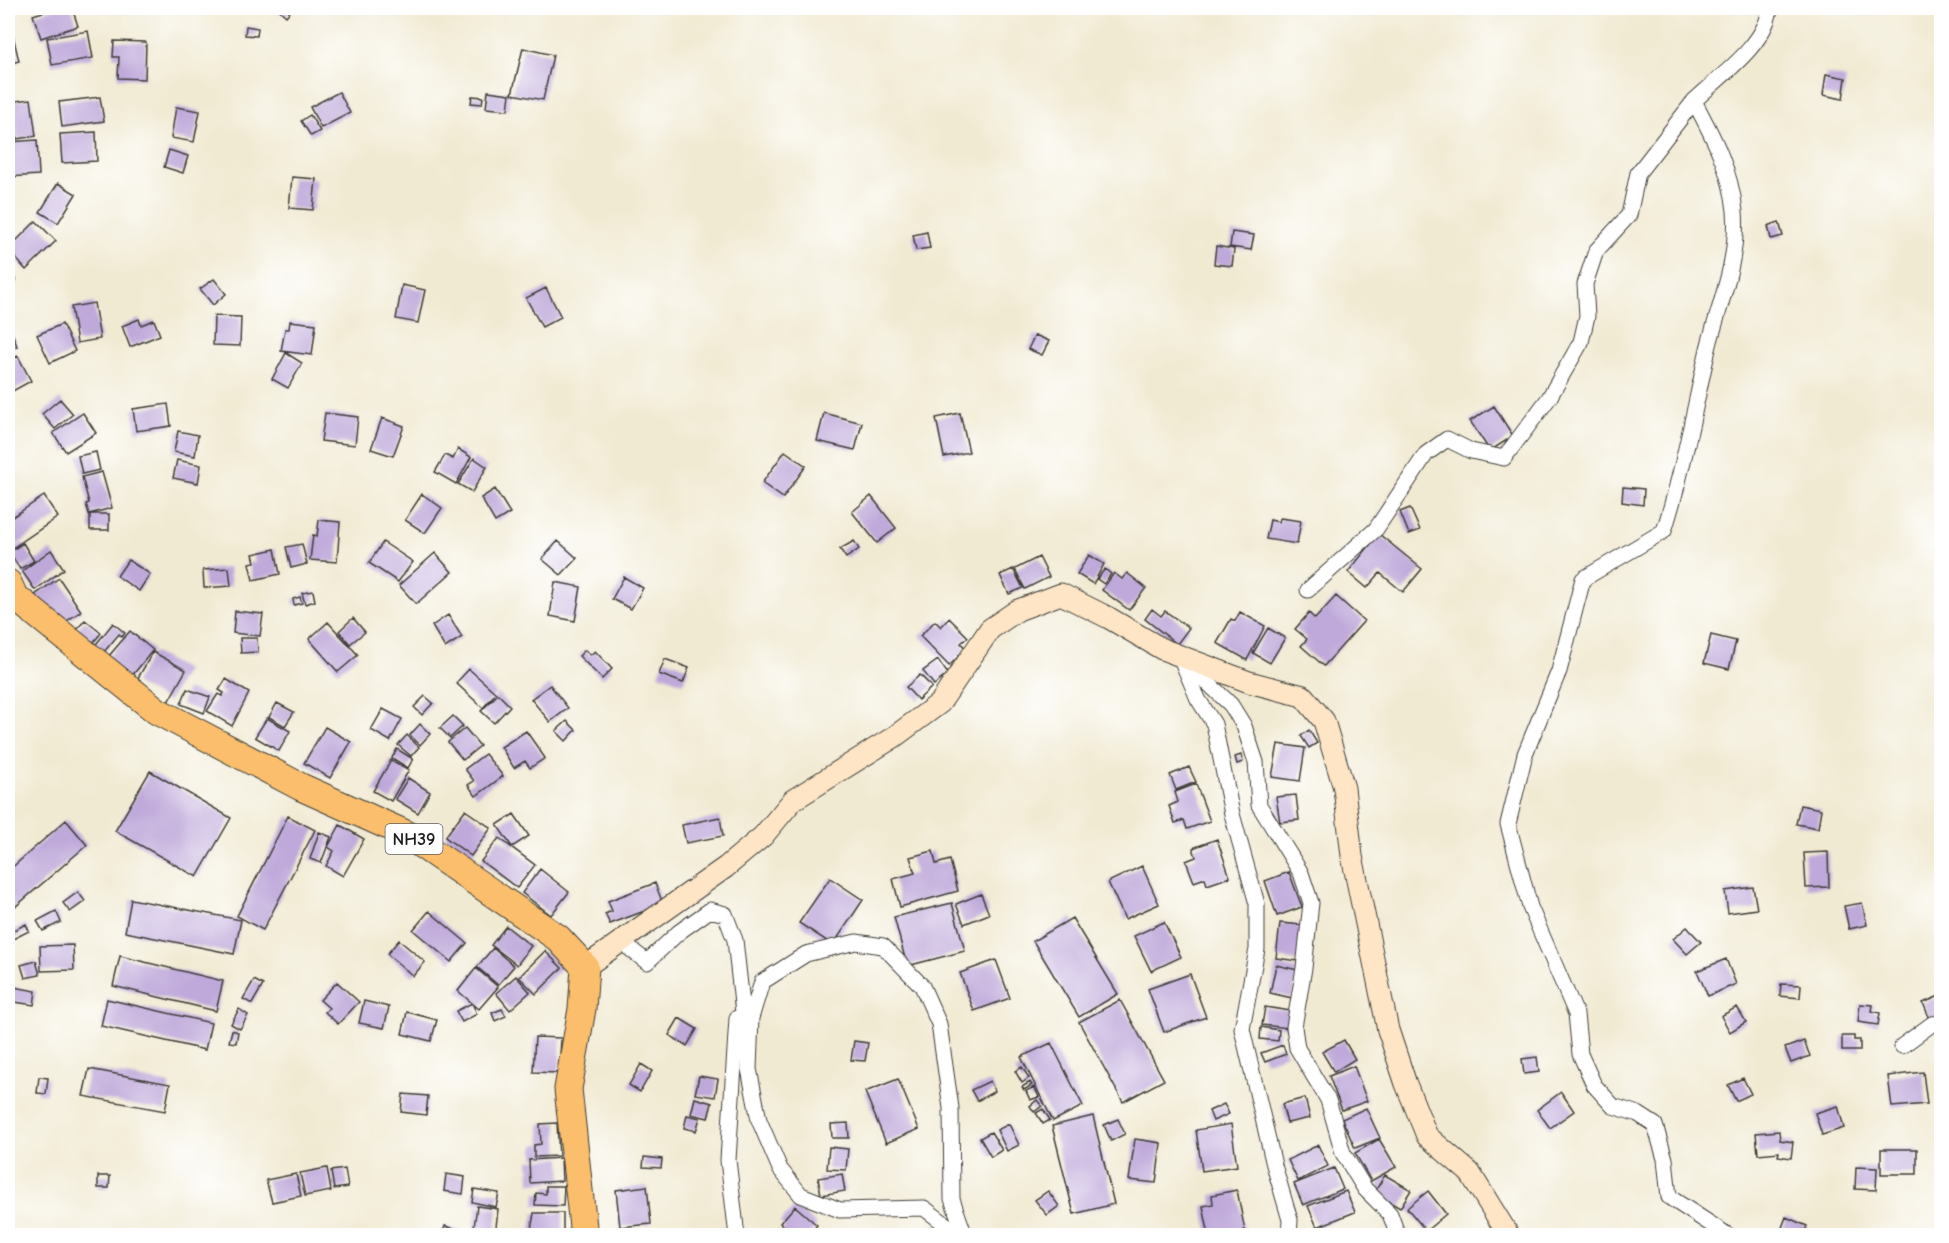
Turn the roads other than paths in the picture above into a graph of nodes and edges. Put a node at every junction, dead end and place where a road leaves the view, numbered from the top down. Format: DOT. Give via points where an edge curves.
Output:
graph roads {
  1 [pos="1770,8"];
  2 [pos="1694,101"];
  3 [pos="8,583"];
  4 [pos="1308,590"];
  5 [pos="1180,656"];
  6 [pos="620,940"];
  7 [pos="585,967"];
  8 [pos="740,984"];
  9 [pos="1941,1023"];
  10 [pos="1902,1046"];
  11 [pos="749,1070"];
  12 [pos="584,1236"];
  13 [pos="737,1236"];
  14 [pos="961,1236"];
  15 [pos="965,1236"];
  16 [pos="1289,1236"];
  17 [pos="1398,1236"];
  18 [pos="1509,1236"];
  19 [pos="1729,1236"];
  1 -- 2 [label="street" via="1768,21 1751,46"];
  2 -- 4 [label="street" via="1638,173 1629,215 1596,251 1584,284 1587,316 1581,342 1549,398 1504,458 1471,451 1447,439 1426,454 1376,529"];
  2 -- 19 [label="street" via="1720,148 1735,212 1731,276 1712,333 1684,446 1679,485 1664,531 1583,579 1559,671 1525,754 1508,824 1530,907 1576,1014 1580,1054 1594,1085 1612,1106 1638,1114 1655,1125 1670,1197"];
  3 -- 7 [label="highway, NH39" via="14,596 157,711 301,787 406,834 558,938"];
  5 -- 6 [label="street" via="1061,594 1018,610 990,628 940,703 894,737 793,800 763,836 726,867"];
  5 -- 16 [label="street" via="1198,699 1214,724 1232,814 1257,904 1257,949 1242,1029 1290,1220"];
  5 -- 17 [label="street" via="1231,705 1244,726 1256,762 1259,805 1301,873 1311,903 1294,1027 1297,1048 1328,1101 1343,1153 1365,1189 1390,1214"];
  5 -- 18 [label="street" via="1249,682 1303,696 1324,721 1344,788 1352,856 1388,1030 1406,1084 1427,1136 1470,1173"];
  6 -- 7 [label="street"];
  6 -- 8 [label="street" via="647,962 710,910 725,914 735,940"];
  7 -- 12 [label="highway" via="568,1089"];
  8 -- 11 [label="street"];
  8 -- 13 [label="street" via="728,1160"];
  9 -- 10 [label="street" via="1932,1024"];
  11 -- 14 [label="street" via="759,1120 780,1169 801,1195 840,1210 924,1208"];
  11 -- 15 [label="street" via="751,1018 762,982 806,954 856,942 883,946 922,986 939,1024 951,1108 952,1199"];
}
